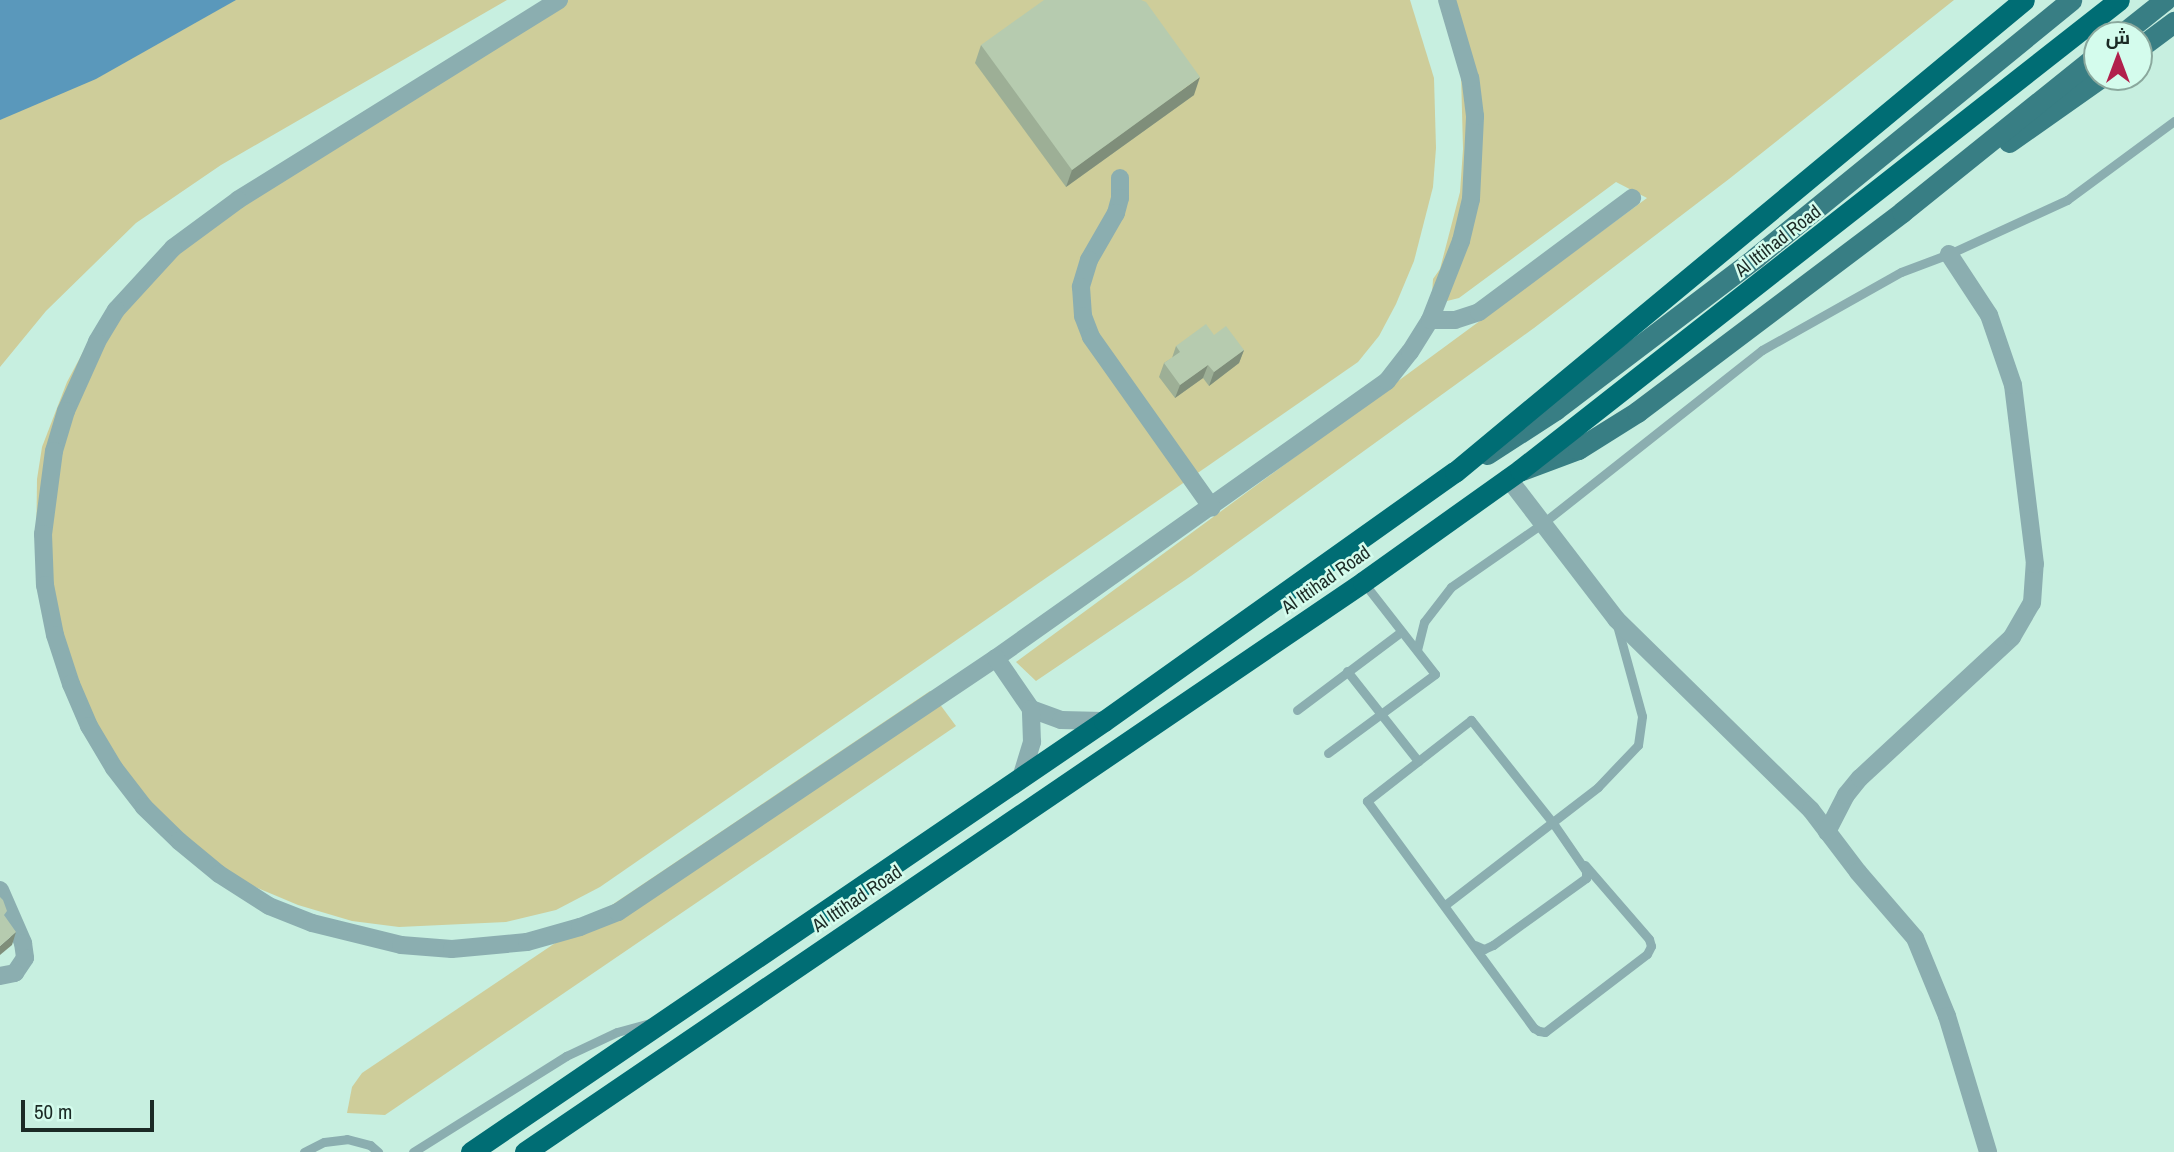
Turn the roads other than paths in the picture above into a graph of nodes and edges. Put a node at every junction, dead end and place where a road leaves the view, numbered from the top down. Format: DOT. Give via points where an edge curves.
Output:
graph roads {
  1 [pos="559,0"];
  2 [pos="1447,0"];
  3 [pos="2024,0"];
  4 [pos="2071,0"];
  5 [pos="2119,0"];
  6 [pos="2165,0"];
  7 [pos="2139,21"];
  8 [pos="2174,22"];
  9 [pos="2153,38"];
  10 [pos="2083,66"];
  11 [pos="2083,89"];
  12 [pos="2174,121"];
  13 [pos="1120,178"];
  14 [pos="1632,198"];
  15 [pos="1902,212"];
  16 [pos="1949,254"];
  17 [pos="1430,320"];
  18 [pos="1454,472"];
  19 [pos="1514,474"];
  20 [pos="1212,508"];
  21 [pos="1543,523"];
  22 [pos="1363,582"];
  23 [pos="1616,620"];
  24 [pos="1401,632"];
  25 [pos="1417,650"];
  26 [pos="996,658"];
  27 [pos="1348,671"];
  28 [pos="1031,709"];
  29 [pos="1297,710"];
  30 [pos="1380,713"];
  31 [pos="1104,721"];
  32 [pos="1328,753"];
  33 [pos="1418,761"];
  34 [pos="1021,778"];
  35 [pos="1553,822"];
  36 [pos="1827,832"];
  37 [pos="1585,865"];
  38 [pos="0,890"];
  39 [pos="1445,905"];
  40 [pos="1475,945"];
  41 [pos="0,976"];
  42 [pos="668,1019"];
  43 [pos="559,1129"];
  44 [pos="304,1152"];
  45 [pos="378,1152"];
  46 [pos="413,1152"];
  47 [pos="471,1152"];
  48 [pos="525,1152"];
  49 [pos="542,1152"];
  50 [pos="1987,1152"];
  1 -- 26 [label="street" via="200,226 144,277 97,342 66,411 54,451 43,534 45,585 54,635 71,684 114,768 144,807 179,841 269,906 312,923 401,945 491,947 527,942 618,912"];
  2 -- 17 [label="street" via="1470,78 1476,157 1461,241"];
  3 -- 18 [label="highway, Al Ittihad Road"];
  4 -- 18 [label="main road" via="1699,302 1555,410"];
  5 -- 19 [label="highway, Al Ittihad Road"];
  6 -- 7 [label="main road"];
  8 -- 9 [label="main road"];
  10 -- 15 [label="main road"];
  11 -- 15 [label="main road"];
  12 -- 16 [label="lane" via="2067,200"];
  13 -- 20 [label="street" via="1115,213 1088,260 1083,316 1091,337"];
  14 -- 17 [label="street" via="1479,312 1455,320"];
  15 -- 19 [label="main road" via="1609,432"];
  16 -- 21 [label="lane" via="1900,272 1762,350"];
  16 -- 36 [label="street" via="1989,315 2013,385 2035,564 2032,603 2012,637 1860,778"];
  17 -- 20 [label="street" via="1387,381"];
  18 -- 31 [label="highway, Al Ittihad Road"];
  19 -- 21 [label="street"];
  19 -- 22 [label="highway, Al Ittihad Road"];
  20 -- 26 [label="street"];
  21 -- 23 [label="street"];
  21 -- 25 [label="lane" via="1451,587 1424,622"];
  22 -- 24 [label="lane"];
  22 -- 43 [label="highway, Al Ittihad Road"];
  23 -- 35 [label="lane" via="1639,698 1638,745 1598,788"];
  23 -- 36 [label="street" via="1811,810"];
  24 -- 25 [label="lane"];
  24 -- 27 [label="lane"];
  25 -- 30 [label="lane" via="1435,674"];
  26 -- 28 [label="street"];
  27 -- 29 [label="lane"];
  27 -- 30 [label="lane"];
  28 -- 31 [label="street" via="1061,720"];
  28 -- 34 [label="street" via="1032,742"];
  30 -- 32 [label="lane"];
  30 -- 33 [label="lane"];
  31 -- 34 [label="highway, Al Ittihad Road"];
  33 -- 35 [label="lane" via="1471,720"];
  33 -- 39 [label="lane" via="1367,801"];
  34 -- 42 [label="highway, Al Ittihad Road"];
  35 -- 37 [label="lane"];
  35 -- 39 [label="lane"];
  36 -- 50 [label="street" via="1915,938 1947,1016"];
  37 -- 40 [label="lane" via="1586,878 1493,945 1484,949"];
  37 -- 40 [label="lane" via="1651,946 1647,954 1545,1032 1534,1028"];
  38 -- 41 [label="street" via="25,958 15,973"];
  39 -- 40 [label="lane"];
  42 -- 46 [label="lane" via="617,1032 566,1056"];
  42 -- 47 [label="highway, Al Ittihad Road"];
  43 -- 48 [label="highway, Al Ittihad Road"];
  43 -- 49 [label="lane"];
  44 -- 45 [label="lane" via="324,1142 347,1139"];
}
